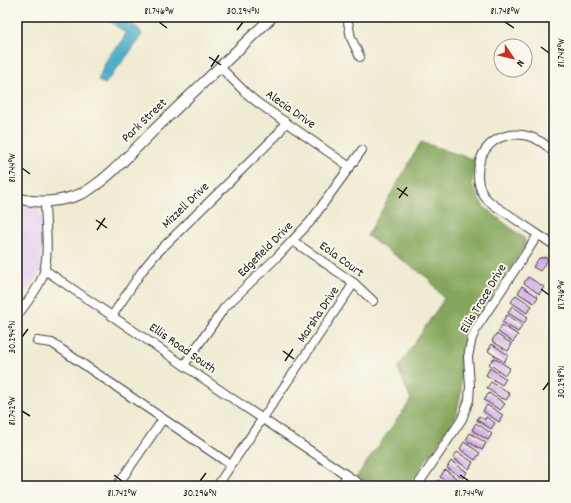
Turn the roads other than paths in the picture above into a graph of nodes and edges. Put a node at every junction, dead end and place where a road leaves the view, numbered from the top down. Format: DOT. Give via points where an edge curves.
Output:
graph roads {
  1 [pos="272,17"];
  2 [pos="346,17"];
  3 [pos="360,57"];
  4 [pos="220,66"];
  5 [pos="286,122"];
  6 [pos="362,150"];
  7 [pos="552,151"];
  8 [pos="350,167"];
  9 [pos="17,198"];
  10 [pos="44,201"];
  11 [pos="538,235"];
  12 [pos="293,241"];
  13 [pos="554,245"];
  14 [pos="45,270"];
  15 [pos="354,283"];
  16 [pos="373,301"];
  17 [pos="17,316"];
  18 [pos="112,316"];
  19 [pos="37,341"];
  20 [pos="184,365"];
  21 [pos="163,419"];
  22 [pos="262,419"];
  23 [pos="231,465"];
  24 [pos="347,476"];
  25 [pos="117,486"];
  26 [pos="217,486"];
  27 [pos="340,486"];
  28 [pos="363,486"];
  29 [pos="417,486"];
  1 -- 4 [label="street, Park Street"];
  2 -- 3 [label="street" via="351,38"];
  4 -- 5 [label="street, Alecia Drive" via="247,94"];
  4 -- 10 [label="street, Park Street" via="93,187 60,200"];
  5 -- 8 [label="street, Alecia Drive"];
  5 -- 18 [label="street, Mizzell Drive" via="277,135 155,255"];
  6 -- 8 [label="street, Edgefield Drive"];
  7 -- 11 [label="street" via="538,139 528,135 512,134 493,142 479,164 478,180 485,196"];
  8 -- 12 [label="street, Edgefield Drive"];
  9 -- 10 [label="street, Park Street"];
  10 -- 14 [label="street"];
  11 -- 13 [label="street"];
  11 -- 29 [label="street, Ellis Trace Drive" via="477,327 469,348 469,400 462,419"];
  12 -- 15 [label="street, Eola Court"];
  12 -- 20 [label="street, Edgefield Drive" via="225,307"];
  14 -- 17 [label="street" via="37,288"];
  14 -- 18 [label="street, Ellis Road South"];
  15 -- 16 [label="street, Eola Court"];
  15 -- 22 [label="street, Marsha Drive"];
  18 -- 20 [label="street, Ellis Road South"];
  19 -- 21 [label="street" via="52,344"];
  20 -- 22 [label="street, Ellis Road South"];
  21 -- 23 [label="street"];
  21 -- 25 [label="street"];
  22 -- 23 [label="street, Marsha Drive"];
  22 -- 24 [label="street, Ellis Road South"];
  23 -- 26 [label="street, Marsha Drive"];
  24 -- 27 [label="street"];
  24 -- 28 [label="street, Ellis Road South"];
}
